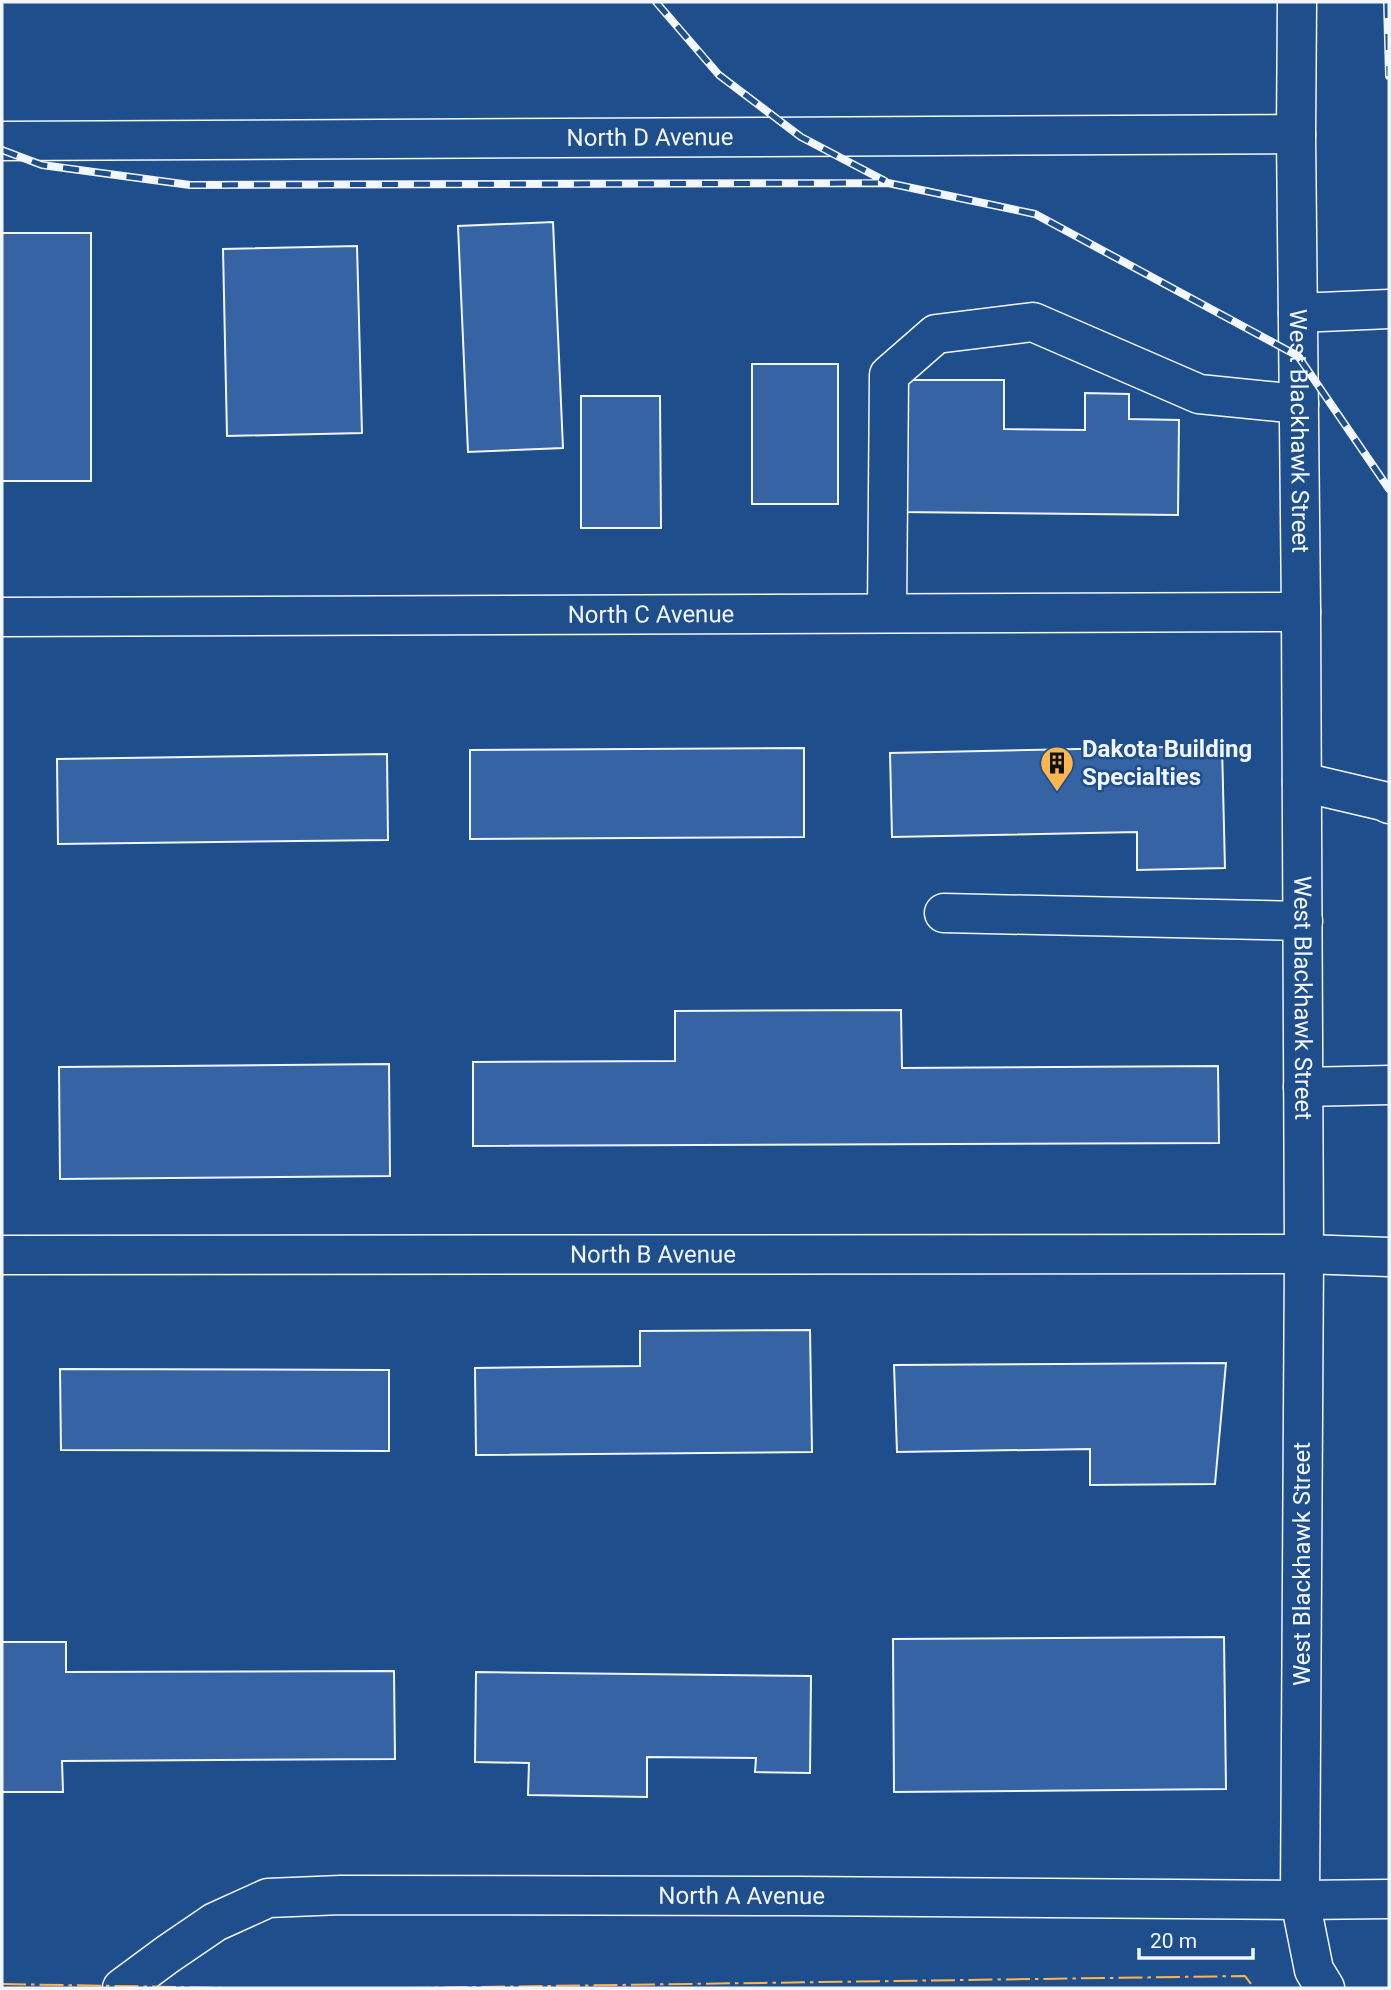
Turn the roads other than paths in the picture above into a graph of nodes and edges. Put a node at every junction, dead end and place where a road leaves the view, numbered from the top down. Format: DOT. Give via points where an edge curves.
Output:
graph roads {
  1 [pos="1297,2"];
  2 [pos="1296,134"];
  3 [pos="2,141"];
  4 [pos="1389,309"];
  5 [pos="1298,313"];
  6 [pos="1299,404"];
  7 [pos="1301,612"];
  8 [pos="887,614"];
  9 [pos="2,617"];
  10 [pos="1302,782"];
  11 [pos="1389,804"];
  12 [pos="944,913"];
  13 [pos="1303,921"];
  14 [pos="1389,1085"];
  15 [pos="1303,1087"];
  16 [pos="1304,1254"];
  17 [pos="2,1255"];
  18 [pos="1389,1257"];
  19 [pos="1389,1899"];
  20 [pos="1300,1900"];
  21 [pos="143,1983"];
  22 [pos="1325,1988"];
  1 -- 2 [label="street, West Blackhawk Street"];
  2 -- 3 [label="street, North D Avenue"];
  2 -- 5 [label="street, West Blackhawk Street"];
  4 -- 5 [label="street"];
  5 -- 6 [label="street, West Blackhawk Street"];
  6 -- 7 [label="street, West Blackhawk Street"];
  6 -- 8 [label="street" via="1199,394 1034,322 936,334 889,375"];
  7 -- 8 [label="street, North C Avenue"];
  7 -- 10 [label="street, West Blackhawk Street"];
  8 -- 9 [label="street, North C Avenue"];
  10 -- 11 [label="street"];
  10 -- 13 [label="street, West Blackhawk Street"];
  12 -- 13 [label="street"];
  13 -- 15 [label="street, West Blackhawk Street"];
  14 -- 15 [label="street"];
  15 -- 16 [label="street, West Blackhawk Street"];
  16 -- 17 [label="street, North B Avenue"];
  16 -- 18 [label="street, North B Avenue"];
  16 -- 20 [label="street, West Blackhawk Street"];
  19 -- 20 [label="street, North A Avenue"];
  20 -- 21 [label="street, North A Avenue" via="268,1898 215,1922"];
  20 -- 22 [label="street, West Blackhawk Street" via="1314,1970"];
}
